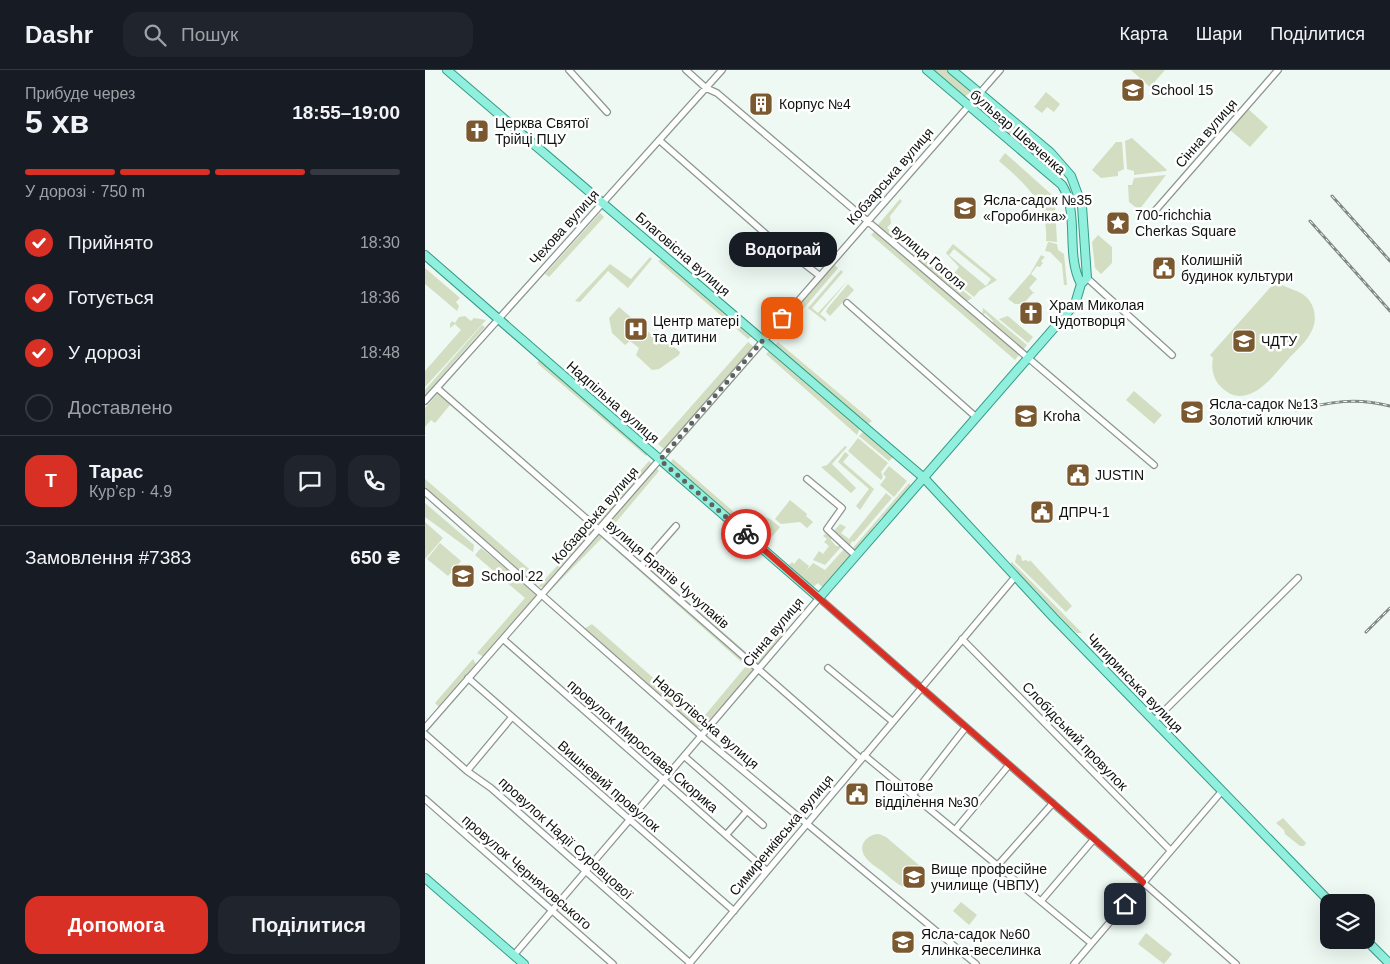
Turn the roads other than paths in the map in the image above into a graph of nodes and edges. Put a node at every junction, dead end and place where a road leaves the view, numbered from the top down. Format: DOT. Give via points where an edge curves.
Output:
graph roads {
  1 [pos="447,70"];
  2 [pos="569,70"];
  3 [pos="686,70"];
  4 [pos="722,70"];
  5 [pos="927,70"];
  6 [pos="952,70"];
  7 [pos="1000,70"];
  8 [pos="1278,70"];
  9 [pos="706,88"];
  10 [pos="979,93"];
  11 [pos="968,105"];
  12 [pos="607,112"];
  13 [pos="659,140"];
  14 [pos="1071,176"];
  15 [pos="1062,185"];
  16 [pos="603,202"];
  17 [pos="1154,212"];
  18 [pos="867,221"];
  19 [pos="425,255"];
  20 [pos="820,276"];
  21 [pos="1084,281"];
  22 [pos="847,302"];
  23 [pos="498,319"];
  24 [pos="763,340"];
  25 [pos="1172,355"];
  26 [pos="1028,358"];
  27 [pos="437,388"];
  28 [pos="425,401"];
  29 [pos="976,417"];
  30 [pos="660,460"];
  31 [pos="1154,465"];
  32 [pos="924,478"];
  33 [pos="807,479"];
  34 [pos="425,492"];
  35 [pos="676,526"];
  36 [pos="598,530"];
  37 [pos="856,556"];
  38 [pos="641,566"];
  39 [pos="1015,577"];
  40 [pos="1298,578"];
  41 [pos="542,594"];
  42 [pos="819,598"];
  43 [pos="503,639"];
  44 [pos="962,639"];
  45 [pos="828,668"];
  46 [pos="758,669"];
  47 [pos="469,678"];
  48 [pos="921,687"];
  49 [pos="512,716"];
  50 [pos="892,721"];
  51 [pos="1154,721"];
  52 [pos="966,727"];
  53 [pos="425,728"];
  54 [pos="425,734"];
  55 [pos="701,735"];
  56 [pos="684,756"];
  57 [pos="863,757"];
  58 [pos="1009,765"];
  59 [pos="467,771"];
  60 [pos="663,780"];
  61 [pos="1222,791"];
  62 [pos="913,795"];
  63 [pos="425,799"];
  64 [pos="1053,803"];
  65 [pos="747,811"];
  66 [pos="629,820"];
  67 [pos="807,824"];
  68 [pos="763,825"];
  69 [pos="955,830"];
  70 [pos="726,836"];
  71 [pos="1094,839"];
  72 [pos="1170,850"];
  73 [pos="998,865"];
  74 [pos="586,871"];
  75 [pos="767,871"];
  76 [pos="425,878"];
  77 [pos="1143,882"];
  78 [pos="1322,894"];
  79 [pos="1041,901"];
  80 [pos="552,911"];
  81 [pos="734,911"];
  82 [pos="1091,943"];
  83 [pos="1375,949"];
  84 [pos="514,955"];
  85 [pos="524,964"];
  86 [pos="613,964"];
  87 [pos="689,964"];
  88 [pos="976,964"];
  89 [pos="1074,964"];
  90 [pos="1236,964"];
  91 [pos="1390,964"];
  1 -- 16 [label="main road, Благовісна вулиця"];
  2 -- 12 [label="street"];
  3 -- 9 [label="street, вулиця Гоголя"];
  4 -- 9 [label="street, Чехова вулиця"];
  5 -- 11 [label="main road, бульвар Шевченка"];
  6 -- 10 [label="main road, бульвар Шевченка"];
  7 -- 10 [label="street, Кобзарська вулиця"];
  8 -- 17 [label="street, Сінна вулиця"];
  9 -- 13 [label="street, Чехова вулиця"];
  9 -- 18 [label="street, вулиця Гоголя" via="717,93"];
  10 -- 11 [label="street, Кобзарська вулиця"];
  10 -- 14 [label="main road, бульвар Шевченка" via="1050,152"];
  11 -- 15 [label="main road, бульвар Шевченка"];
  11 -- 18 [label="street, Кобзарська вулиця"];
  13 -- 16 [label="street, Чехова вулиця"];
  13 -- 20 [label="street" via="767,235"];
  14 -- 15 [label="main road"];
  14 -- 21 [label="main road, бульвар Шевченка" via="1081,201"];
  15 -- 21 [label="main road, бульвар Шевченка" via="1069,204 1075,272"];
  16 -- 23 [label="street, Чехова вулиця"];
  16 -- 24 [label="main road, Благовісна вулиця"];
  18 -- 20 [label="street, Кобзарська вулиця"];
  18 -- 26 [label="street, вулиця Гоголя"];
  19 -- 23 [label="main road, Надпільна вулиця"];
  20 -- 24 [label="street, Кобзарська вулиця"];
  21 -- 25 [label="street"];
  21 -- 26 [label="main road, Сінна вулиця" via="1075,304"];
  22 -- 29 [label="street"];
  23 -- 27 [label="street, Чехова вулиця"];
  23 -- 30 [label="main road, Надпільна вулиця"];
  24 -- 30 [label="street, Кобзарська вулиця"];
  24 -- 32 [label="main road, Благовісна вулиця"];
  26 -- 29 [label="main road, Сінна вулиця"];
  26 -- 31 [label="street, вулиця Гоголя"];
  27 -- 28 [label="street, Чехова вулиця"];
  27 -- 36 [label="street, вулиця Братів Чучупаків"];
  29 -- 32 [label="main road, Сінна вулиця"];
  30 -- 36 [label="street, Кобзарська вулиця"];
  30 -- 42 [label="main road, Надпільна вулиця"];
  32 -- 37 [label="main road, Сінна вулиця"];
  32 -- 39 [label="main road, Чигиринська вулиця"];
  33 -- 37 [label="street" via="842,508 827,529"];
  34 -- 41 [label="street, Нарбутівська вулиця"];
  35 -- 38 [label="street"];
  36 -- 38 [label="street, вулиця Братів Чучупаків"];
  36 -- 41 [label="street, Кобзарська вулиця"];
  37 -- 42 [label="main road, Сінна вулиця"];
  38 -- 46 [label="street, вулиця Братів Чучупаків"];
  39 -- 44 [label="street, Симиренківська вулиця"];
  39 -- 51 [label="main road, Чигиринська вулиця"];
  40 -- 51 [label="street"];
  41 -- 43 [label="street, Кобзарська вулиця"];
  41 -- 55 [label="street, Нарбутівська вулиця"];
  42 -- 46 [label="street, Сінна вулиця"];
  42 -- 48 [label="street, Надпільна вулиця"];
  43 -- 47 [label="street, Кобзарська вулиця"];
  43 -- 60 [label="street, провулок Мирослава Скорика"];
  44 -- 48 [label="street, Симиренківська вулиця"];
  44 -- 72 [label="street, Слобідський провулок"];
  45 -- 50 [label="street"];
  46 -- 55 [label="street, Сінна вулиця"];
  46 -- 57 [label="street, вулиця Братів Чучупаків"];
  47 -- 49 [label="street, Вишневий провулок"];
  47 -- 53 [label="street, Кобзарська вулиця"];
  48 -- 50 [label="street, Симиренківська вулиця"];
  48 -- 52 [label="street, Надпільна вулиця"];
  49 -- 59 [label="street"];
  49 -- 66 [label="street, Вишневий провулок"];
  50 -- 57 [label="street, Симиренківська вулиця"];
  51 -- 61 [label="main road, Чигиринська вулиця"];
  52 -- 58 [label="street, Надпільна вулиця"];
  52 -- 62 [label="street"];
  54 -- 59 [label="street, провулок Надії Суровцової"];
  55 -- 56 [label="street, Сінна вулиця"];
  55 -- 67 [label="street, Нарбутівська вулиця"];
  56 -- 60 [label="street, Сінна вулиця"];
  56 -- 65 [label="street"];
  57 -- 62 [label="street, вулиця Братів Чучупаків"];
  57 -- 67 [label="street, Симиренківська вулиця"];
  58 -- 64 [label="street, Надпільна вулиця"];
  58 -- 69 [label="street"];
  59 -- 74 [label="street, провулок Надії Суровцової"];
  60 -- 66 [label="street, Сінна вулиця"];
  60 -- 70 [label="street, провулок Мирослава Скорика"];
  61 -- 72 [label="street"];
  61 -- 78 [label="main road, Чигиринська вулиця"];
  62 -- 69 [label="street, вулиця Братів Чучупаків"];
  63 -- 80 [label="street, провулок Черняховського"];
  64 -- 71 [label="street, Надпільна вулиця"];
  64 -- 73 [label="street"];
  65 -- 68 [label="street"];
  65 -- 70 [label="street"];
  66 -- 74 [label="street, Сінна вулиця"];
  66 -- 81 [label="street, Вишневий провулок"];
  67 -- 75 [label="street, Симиренківська вулиця"];
  67 -- 88 [label="street, Нарбутівська вулиця"];
  69 -- 73 [label="street, вулиця Братів Чучупаків"];
  70 -- 75 [label="street, провулок Мирослава Скорика"];
  71 -- 77 [label="street, Надпільна вулиця"];
  71 -- 79 [label="street"];
  72 -- 77 [label="street"];
  73 -- 79 [label="street, вулиця Братів Чучупаків"];
  74 -- 80 [label="street, Сінна вулиця"];
  74 -- 87 [label="street, провулок Надії Суровцової"];
  75 -- 81 [label="street, Симиренківська вулиця"];
  76 -- 84 [label="main road"];
  77 -- 82 [label="street"];
  77 -- 90 [label="street, Надпільна вулиця"];
  79 -- 82 [label="street, вулиця Братів Чучупаків"];
  80 -- 84 [label="street, Сінна вулиця"];
  80 -- 86 [label="street, провулок Черняховського"];
  81 -- 87 [label="street, Симиренківська вулиця"];
  82 -- 89 [label="street"];
  83 -- 91 [label="main road"];
  84 -- 85 [label="main road"];
}
